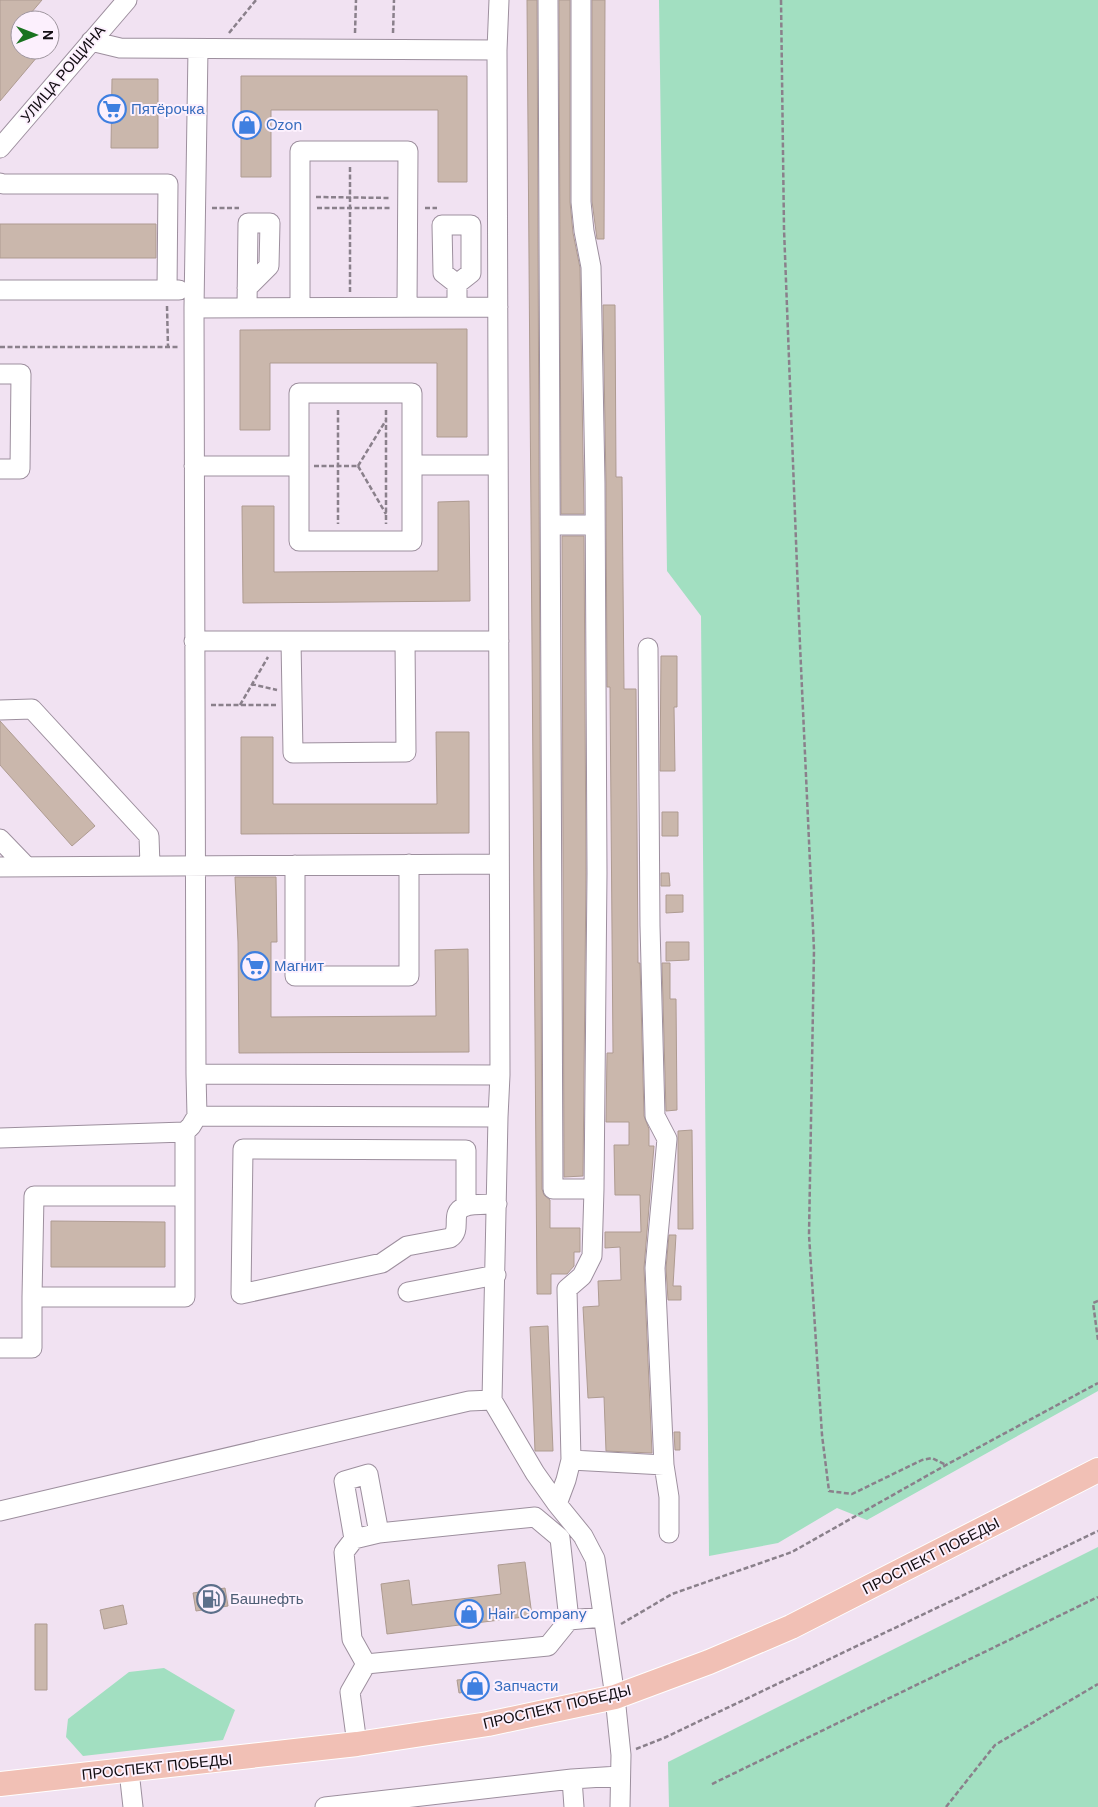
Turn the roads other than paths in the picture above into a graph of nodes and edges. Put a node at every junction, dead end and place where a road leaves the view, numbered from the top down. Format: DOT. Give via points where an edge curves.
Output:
graph roads {
  1 [pos="127,0"];
  2 [pos="499,0"];
  3 [pos="548,0"];
  4 [pos="581,0"];
  5 [pos="91,40"];
  6 [pos="207,49"];
  7 [pos="497,50"];
  8 [pos="0,148"];
  9 [pos="0,183"];
  10 [pos="457,284"];
  11 [pos="247,288"];
  12 [pos="0,290"];
  13 [pos="167,290"];
  14 [pos="194,299"];
  15 [pos="247,307"];
  16 [pos="300,307"];
  17 [pos="407,307"];
  18 [pos="457,307"];
  19 [pos="498,307"];
  20 [pos="0,374"];
  21 [pos="412,465"];
  22 [pos="498,465"];
  23 [pos="194,466"];
  24 [pos="299,466"];
  25 [pos="0,469"];
  26 [pos="552,525"];
  27 [pos="595,525"];
  28 [pos="498,640"];
  29 [pos="194,641"];
  30 [pos="284,641"];
  31 [pos="405,641"];
  32 [pos="648,648"];
  33 [pos="0,710"];
  34 [pos="0,839"];
  35 [pos="409,864"];
  36 [pos="499,864"];
  37 [pos="294,865"];
  38 [pos="27,866"];
  39 [pos="150,866"];
  40 [pos="195,866"];
  41 [pos="0,867"];
  42 [pos="196,1074"];
  43 [pos="500,1075"];
  44 [pos="198,1116"];
  45 [pos="498,1117"];
  46 [pos="185,1132"];
  47 [pos="0,1138"];
  48 [pos="594,1189"];
  49 [pos="185,1196"];
  50 [pos="496,1204"];
  51 [pos="466,1206"];
  52 [pos="496,1275"];
  53 [pos="408,1292"];
  54 [pos="32,1297"];
  55 [pos="0,1348"];
  56 [pos="492,1400"];
  57 [pos="571,1460"];
  58 [pos="664,1465"];
  59 [pos="1098,1470"];
  60 [pos="557,1504"];
  61 [pos="0,1511"];
  62 [pos="379,1533"];
  63 [pos="670,1533"];
  64 [pos="354,1539"];
  65 [pos="569,1620"];
  66 [pos="604,1625"];
  67 [pos="366,1664"];
  68 [pos="615,1696"];
  69 [pos="357,1744"];
  70 [pos="129,1771"];
  71 [pos="619,1776"];
  72 [pos="572,1779"];
  73 [pos="0,1784"];
  74 [pos="133,1807"];
  75 [pos="326,1807"];
  76 [pos="574,1807"];
  77 [pos="620,1807"];
  1 -- 5 [label="street, УЛИЦА РОЩИНА"];
  2 -- 7 [label="street"];
  3 -- 26 [label="street"];
  4 -- 27 [label="street" via="582,202 591,267"];
  5 -- 6 [label="street" via="120,48"];
  5 -- 8 [label="street, УЛИЦА РОЩИНА"];
  6 -- 7 [label="street"];
  6 -- 14 [label="street" via="196,208"];
  7 -- 19 [label="street"];
  9 -- 13 [label="street" via="168,184"];
  10 -- 18 [label="street"];
  11 -- 15 [label="street"];
  12 -- 13 [label="street"];
  13 -- 14 [label="street"];
  14 -- 15 [label="street"];
  14 -- 23 [label="street"];
  15 -- 16 [label="street"];
  16 -- 17 [label="street"];
  16 -- 17 [label="street" via="300,150 408,151"];
  17 -- 18 [label="street"];
  18 -- 19 [label="street"];
  19 -- 22 [label="street"];
  20 -- 25 [label="street" via="21,374 20,469"];
  21 -- 22 [label="street"];
  21 -- 24 [label="street" via="412,393 299,393"];
  21 -- 24 [label="street" via="412,541 299,541"];
  22 -- 28 [label="street"];
  23 -- 24 [label="street"];
  23 -- 29 [label="street"];
  26 -- 27 [label="street"];
  26 -- 48 [label="street" via="554,1189"];
  27 -- 48 [label="street" via="597,873"];
  28 -- 31 [label="street"];
  28 -- 36 [label="street"];
  29 -- 30 [label="street"];
  29 -- 40 [label="street"];
  30 -- 31 [label="street"];
  30 -- 31 [label="street" via="292,699 293,753 406,752"];
  32 -- 58 [label="street" via="655,1116 667,1139 655,1268"];
  33 -- 39 [label="street" via="32,709 149,836"];
  34 -- 38 [label="street"];
  35 -- 36 [label="street"];
  35 -- 37 [label="street"];
  35 -- 37 [label="street" via="409,976 294,976"];
  36 -- 43 [label="street"];
  37 -- 40 [label="street"];
  38 -- 39 [label="street"];
  38 -- 41 [label="street"];
  39 -- 40 [label="street"];
  40 -- 42 [label="street"];
  42 -- 43 [label="street"];
  42 -- 44 [label="street"];
  43 -- 45 [label="street"];
  44 -- 45 [label="street"];
  44 -- 46 [label="street"];
  45 -- 50 [label="street"];
  46 -- 47 [label="street"];
  46 -- 49 [label="street"];
  48 -- 57 [label="street" via="592,1256 582,1276 567,1289"];
  49 -- 54 [label="street" via="34,1196"];
  49 -- 54 [label="street" via="185,1296"];
  50 -- 51 [label="street"];
  50 -- 52 [label="street"];
  51 -- 51 [label="street" via="466,1150 243,1149 241,1294 382,1263 407,1246 450,1238 456,1231 456,1215"];
  52 -- 53 [label="street"];
  52 -- 56 [label="street"];
  54 -- 55 [label="street" via="32,1348"];
  56 -- 60 [label="street"];
  56 -- 61 [label="street" via="469,1401"];
  57 -- 58 [label="street"];
  57 -- 60 [label="street"];
  58 -- 63 [label="street" via="670,1497"];
  59 -- 68 [label="main road, ПРОСПЕКТ ПОБЕДЫ" via="791,1627 700,1666"];
  60 -- 66 [label="street" via="583,1536 595,1559"];
  62 -- 64 [label="street"];
  62 -- 64 [label="street" via="368,1474 344,1481"];
  62 -- 65 [label="street" via="535,1518 560,1538"];
  64 -- 67 [label="street" via="344,1552 352,1639"];
  65 -- 66 [label="street"];
  65 -- 67 [label="street" via="548,1646"];
  66 -- 68 [label="street"];
  67 -- 69 [label="street" via="350,1692"];
  68 -- 69 [label="main road, ПРОСПЕКТ ПОБЕДЫ" via="488,1724"];
  68 -- 71 [label="street" via="621,1755"];
  69 -- 70 [label="main road, ПРОСПЕКТ ПОБЕДЫ"];
  70 -- 73 [label="main road, ПРОСПЕКТ ПОБЕДЫ"];
  70 -- 74 [label="street"];
  71 -- 72 [label="street"];
  71 -- 77 [label="street"];
  72 -- 75 [label="street"];
  72 -- 76 [label="street"];
}
